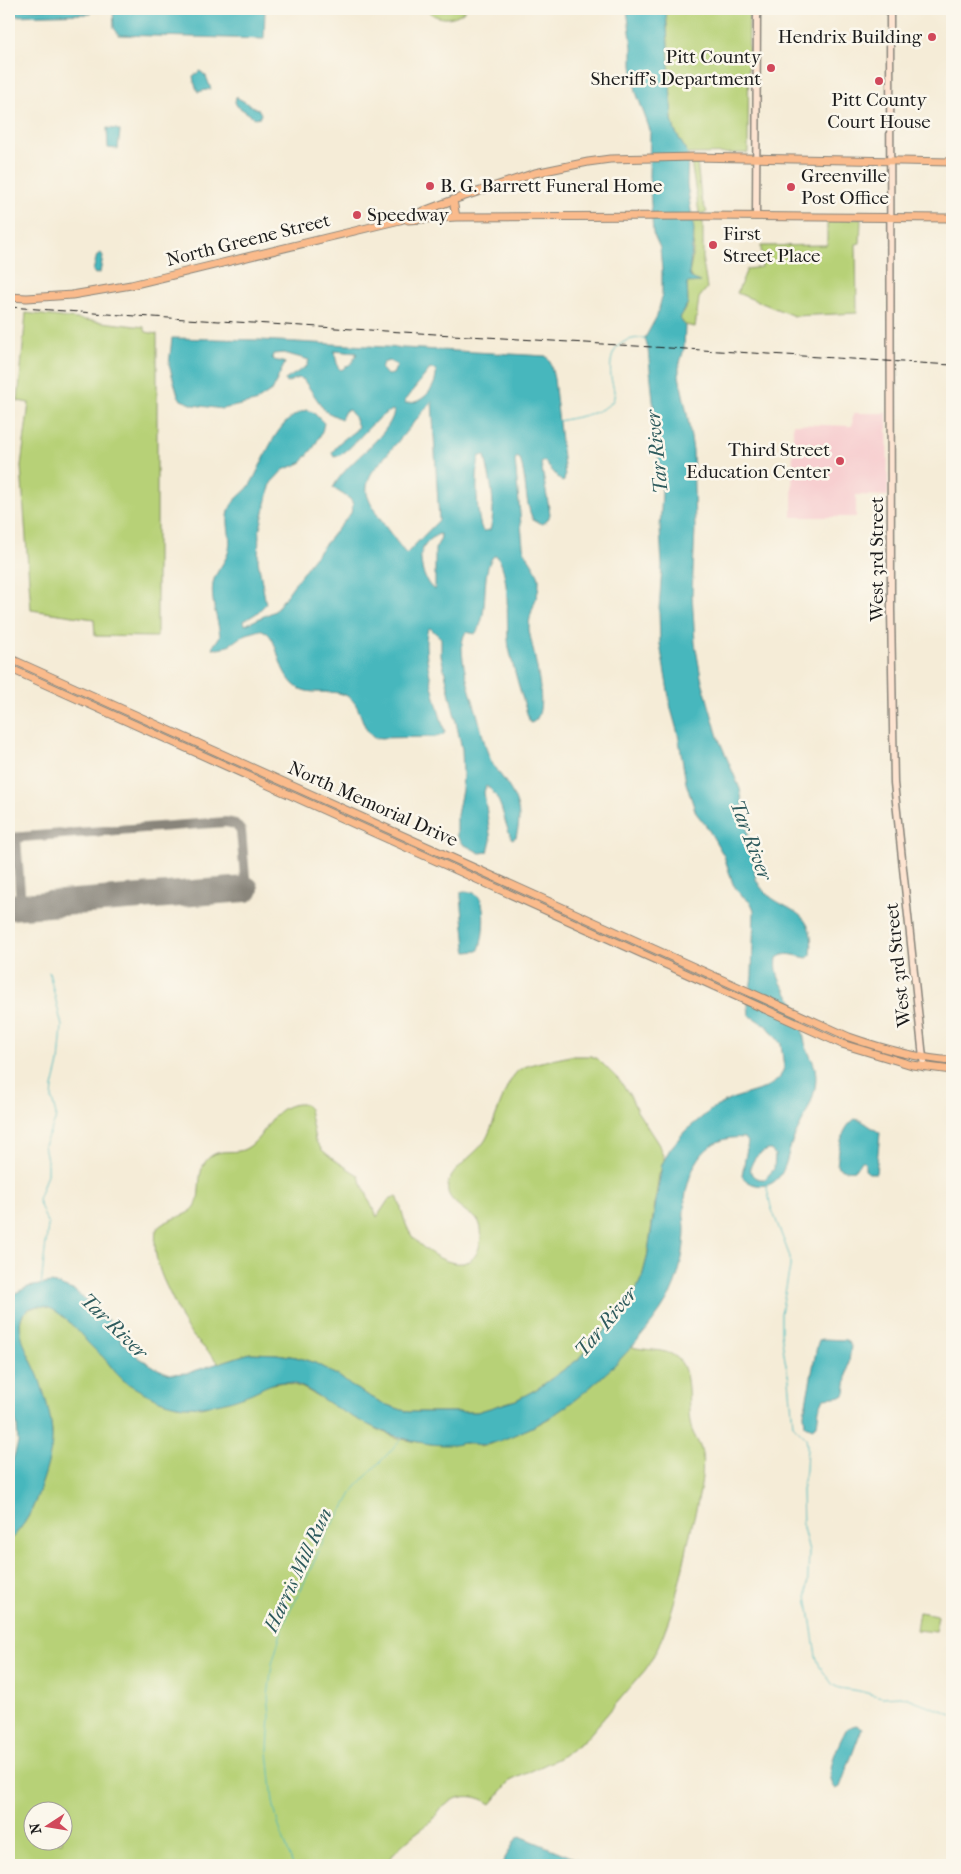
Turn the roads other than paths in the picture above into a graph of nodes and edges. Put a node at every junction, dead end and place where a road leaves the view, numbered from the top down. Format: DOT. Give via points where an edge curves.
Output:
graph roads {
  1 [pos="757,9"];
  2 [pos="890,9"];
  3 [pos="756,159"];
  4 [pos="890,161"];
  5 [pos="952,162"];
  6 [pos="453,200"];
  7 [pos="756,216"];
  8 [pos="891,216"];
  9 [pos="456,217"];
  10 [pos="952,218"];
  11 [pos="400,220"];
  12 [pos="9,297"];
  13 [pos="9,658"];
  14 [pos="9,668"];
  15 [pos="153,723"];
  16 [pos="150,731"];
  17 [pos="923,1059"];
  18 [pos="952,1061"];
  19 [pos="924,1067"];
  20 [pos="952,1070"];
  1 -- 3 [label="street"];
  2 -- 4 [label="street, West 3rd Street"];
  3 -- 4 [label="main road, North Greene Street"];
  3 -- 6 [label="main road, North Greene Street" via="610,159 535,173"];
  3 -- 7 [label="street"];
  4 -- 5 [label="main road, North Greene Street"];
  4 -- 8 [label="street, West 3rd Street"];
  6 -- 9 [label="main road"];
  6 -- 11 [label="main road, North Greene Street"];
  7 -- 8 [label="main road"];
  7 -- 9 [label="main road"];
  8 -- 10 [label="main road"];
  8 -- 17 [label="street, West 3rd Street" via="894,783"];
  9 -- 11 [label="main road"];
  11 -- 12 [label="main road, North Greene Street" via="131,285 62,296"];
  13 -- 15 [label="main road, North Memorial Drive"];
  14 -- 16 [label="main road, North Memorial Drive"];
  15 -- 16 [label="main road"];
  15 -- 17 [label="main road, North Memorial Drive" via="867,1044"];
  16 -- 19 [label="main road, North Memorial Drive" via="842,1044 868,1054"];
  17 -- 18 [label="main road, North Memorial Drive"];
  17 -- 19 [label="street, West 3rd Street"];
  19 -- 20 [label="main road, North Memorial Drive"];
}
